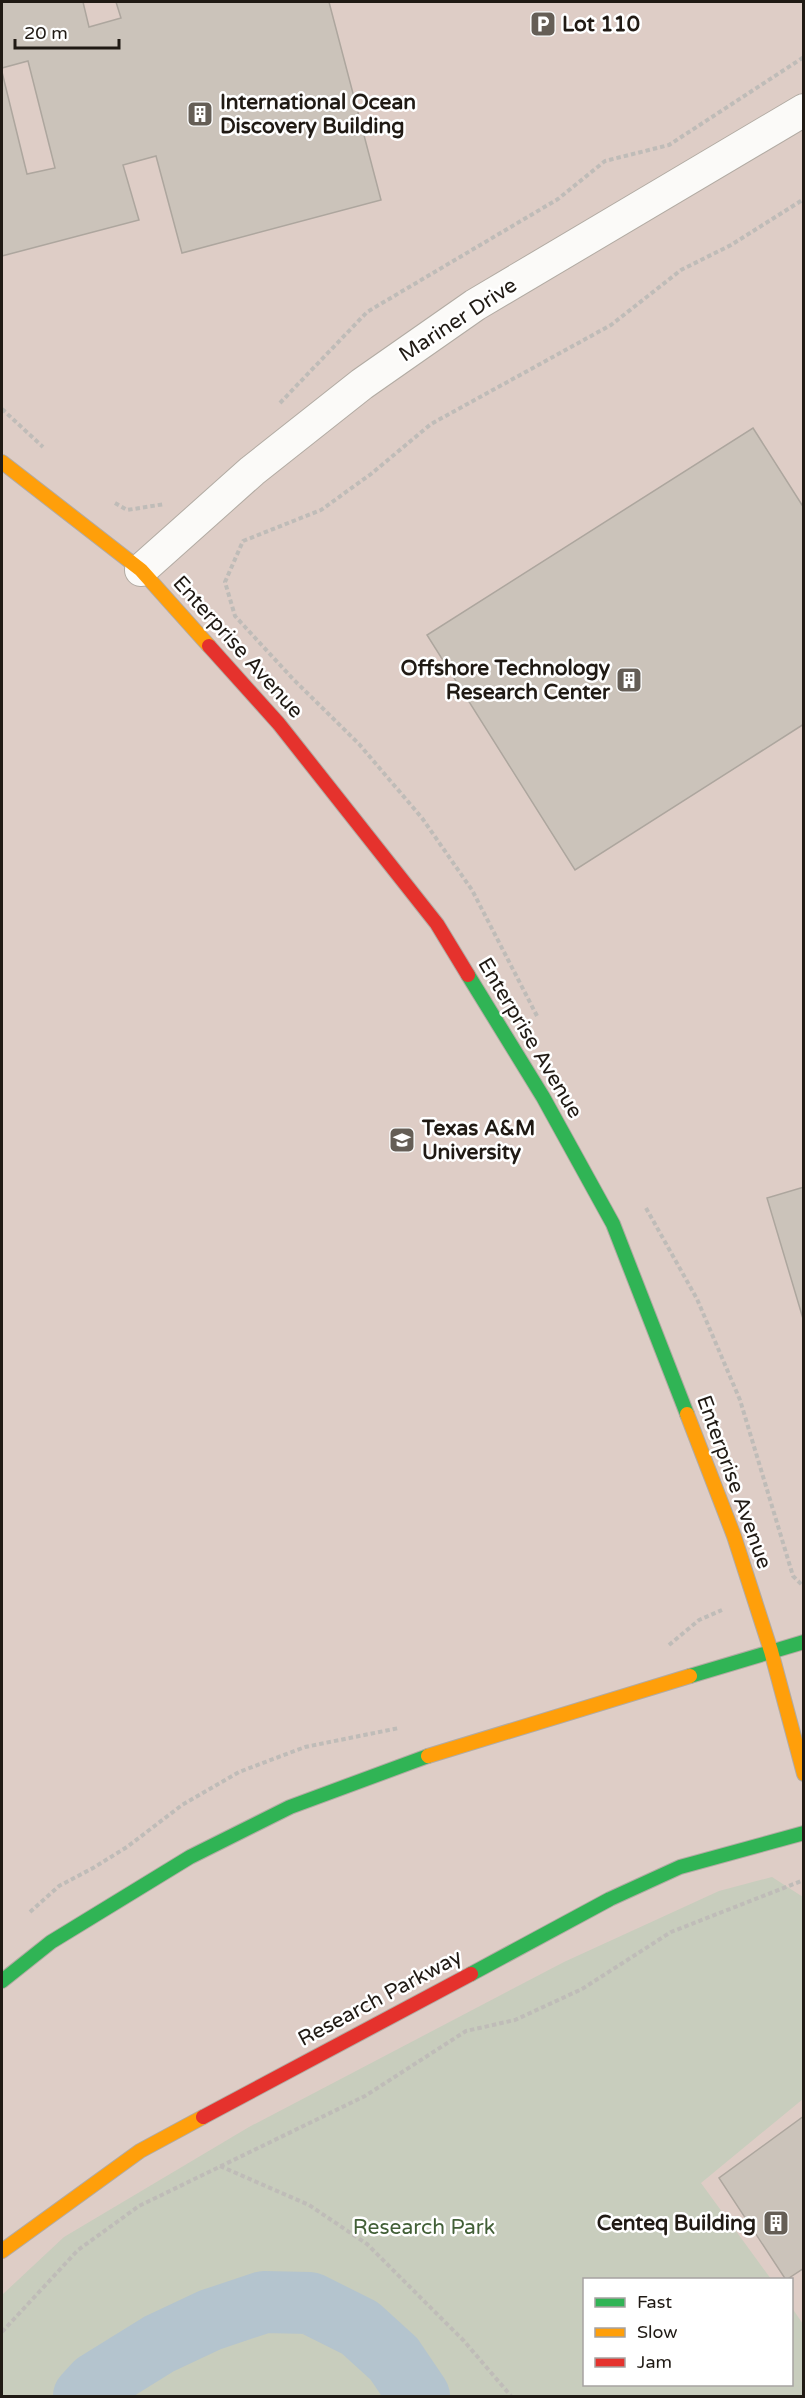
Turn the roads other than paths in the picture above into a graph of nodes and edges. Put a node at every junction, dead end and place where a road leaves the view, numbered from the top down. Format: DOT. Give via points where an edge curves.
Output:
graph roads {
  1 [pos="804,110"];
  2 [pos="2,462"];
  3 [pos="141,570"];
  4 [pos="804,1642"];
  5 [pos="771,1651"];
  6 [pos="804,1774"];
  7 [pos="804,1833"];
  8 [pos="2,1981"];
  9 [pos="2,2251"];
  1 -- 3 [label="street, Mariner Drive" via="475,304 362,384 252,471"];
  2 -- 3 [label="street, Enterprise Avenue"];
  3 -- 5 [label="street, Enterprise Avenue" via="279,724 437,924 543,1097 614,1224 734,1536"];
  4 -- 5 [label="street"];
  5 -- 6 [label="street, Enterprise Avenue"];
  5 -- 8 [label="street" via="433,1754 290,1807 190,1857 51,1941"];
  7 -- 9 [label="street, Research Parkway" via="680,1868 610,1899 140,2151"];
}
